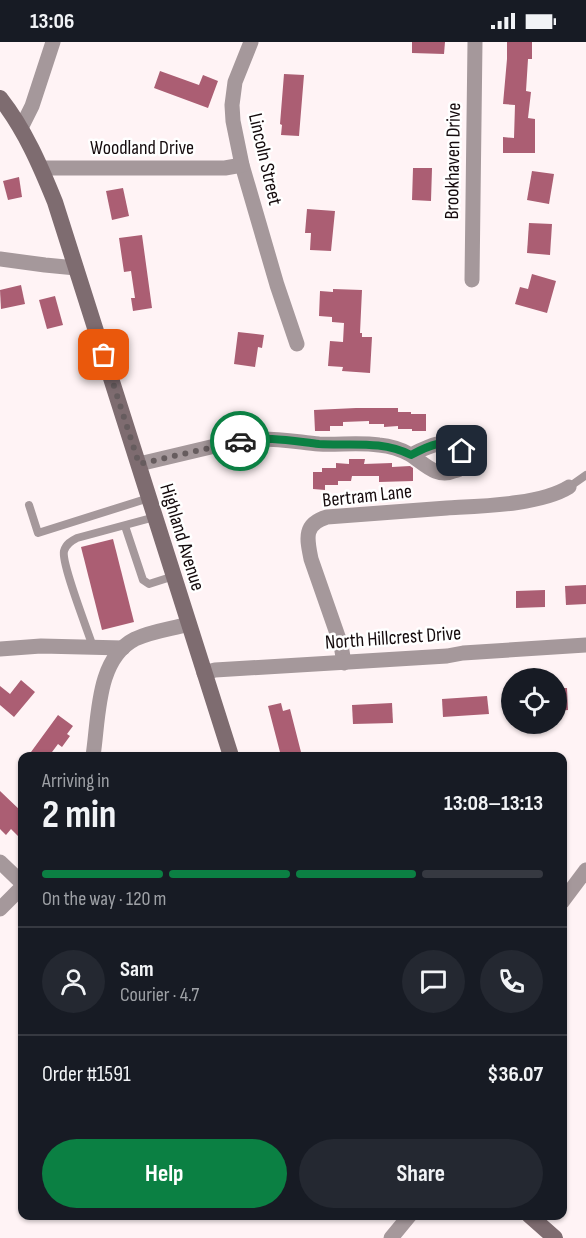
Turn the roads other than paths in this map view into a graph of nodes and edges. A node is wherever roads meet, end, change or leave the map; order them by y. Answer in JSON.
{"nodes":[{"id":1,"x":53,"y":42,"type":"edge"},
{"id":2,"x":250,"y":42,"type":"edge"},
{"id":3,"x":475,"y":42,"type":"edge"},
{"id":4,"x":0,"y":98,"type":"edge"},
{"id":5,"x":21,"y":128,"type":"junction"},
{"id":6,"x":242,"y":165,"type":"junction"},
{"id":7,"x":41,"y":168,"type":"junction"},
{"id":8,"x":0,"y":259,"type":"edge"},
{"id":9,"x":76,"y":268,"type":"junction"},
{"id":10,"x":472,"y":280,"type":"dead end"},
{"id":11,"x":297,"y":344,"type":"dead end"},
{"id":12,"x":411,"y":455,"type":"dead end"},
{"id":13,"x":139,"y":464,"type":"junction"},
{"id":14,"x":586,"y":475,"type":"edge"},
{"id":15,"x":569,"y":487,"type":"joint"},
{"id":16,"x":149,"y":498,"type":"junction"},
{"id":17,"x":29,"y":506,"type":"dead end"},
{"id":18,"x":155,"y":518,"type":"junction"},
{"id":19,"x":125,"y":526,"type":"junction"},
{"id":20,"x":174,"y":576,"type":"junction"},
{"id":21,"x":189,"y":624,"type":"junction"},
{"id":22,"x":586,"y":645,"type":"edge"},
{"id":23,"x":93,"y":647,"type":"junction"},
{"id":24,"x":123,"y":648,"type":"junction"},
{"id":25,"x":0,"y":649,"type":"edge"},
{"id":26,"x":344,"y":663,"type":"junction"},
{"id":27,"x":204,"y":673,"type":"junction"},
{"id":28,"x":94,"y":752,"type":"edge"},
{"id":29,"x":230,"y":752,"type":"edge"},
{"id":30,"x":0,"y":862,"type":"edge"},
{"id":31,"x":586,"y":870,"type":"edge"},
{"id":32,"x":18,"y":879,"type":"edge"},
{"id":33,"x":18,"y":891,"type":"edge"},
{"id":34,"x":567,"y":895,"type":"edge"},
{"id":35,"x":0,"y":909,"type":"edge"},
{"id":36,"x":406,"y":1220,"type":"edge"},
{"id":37,"x":535,"y":1220,"type":"edge"},
{"id":38,"x":391,"y":1238,"type":"edge"},
{"id":39,"x":555,"y":1238,"type":"edge"}],
"edges":[{"from":1,"to":5,"type":"street"},
{"from":2,"to":6,"type":"street","name":"Lincoln Street"},
{"from":3,"to":10,"type":"street","name":"Brookhaven Drive"},
{"from":4,"to":5,"type":"main road","name":"Highland Avenue"},
{"from":5,"to":7,"type":"main road","name":"Highland Avenue"},
{"from":6,"to":7,"type":"street","name":"Woodland Drive"},
{"from":6,"to":11,"type":"street","name":"Lincoln Street"},
{"from":7,"to":9,"type":"main road","name":"Highland Avenue"},
{"from":8,"to":9,"type":"street"},
{"from":9,"to":13,"type":"main road","name":"Highland Avenue"},
{"from":12,"to":13,"type":"street"},
{"from":13,"to":16,"type":"main road","name":"Highland Avenue"},
{"from":14,"to":15,"type":"lane"},
{"from":15,"to":26,"type":"street","name":"Bertram Lane"},
{"from":16,"to":17,"type":"lane"},
{"from":16,"to":18,"type":"main road","name":"Highland Avenue"},
{"from":18,"to":19,"type":"lane"},
{"from":18,"to":20,"type":"main road","name":"Highland Avenue"},
{"from":19,"to":20,"type":"lane"},
{"from":19,"to":23,"type":"lane"},
{"from":20,"to":21,"type":"main road","name":"Highland Avenue"},
{"from":21,"to":24,"type":"street"},
{"from":21,"to":27,"type":"main road","name":"Highland Avenue"},
{"from":22,"to":26,"type":"street","name":"North Hillcrest Drive"},
{"from":23,"to":24,"type":"street"},
{"from":23,"to":25,"type":"street"},
{"from":24,"to":28,"type":"street"},
{"from":26,"to":27,"type":"street","name":"North Hillcrest Drive"},
{"from":27,"to":29,"type":"main road","name":"Highland Avenue"},
{"from":30,"to":32,"type":"street"},
{"from":31,"to":34,"type":"street"},
{"from":33,"to":35,"type":"street"},
{"from":36,"to":38,"type":"street"},
{"from":37,"to":39,"type":"main road"}]}
